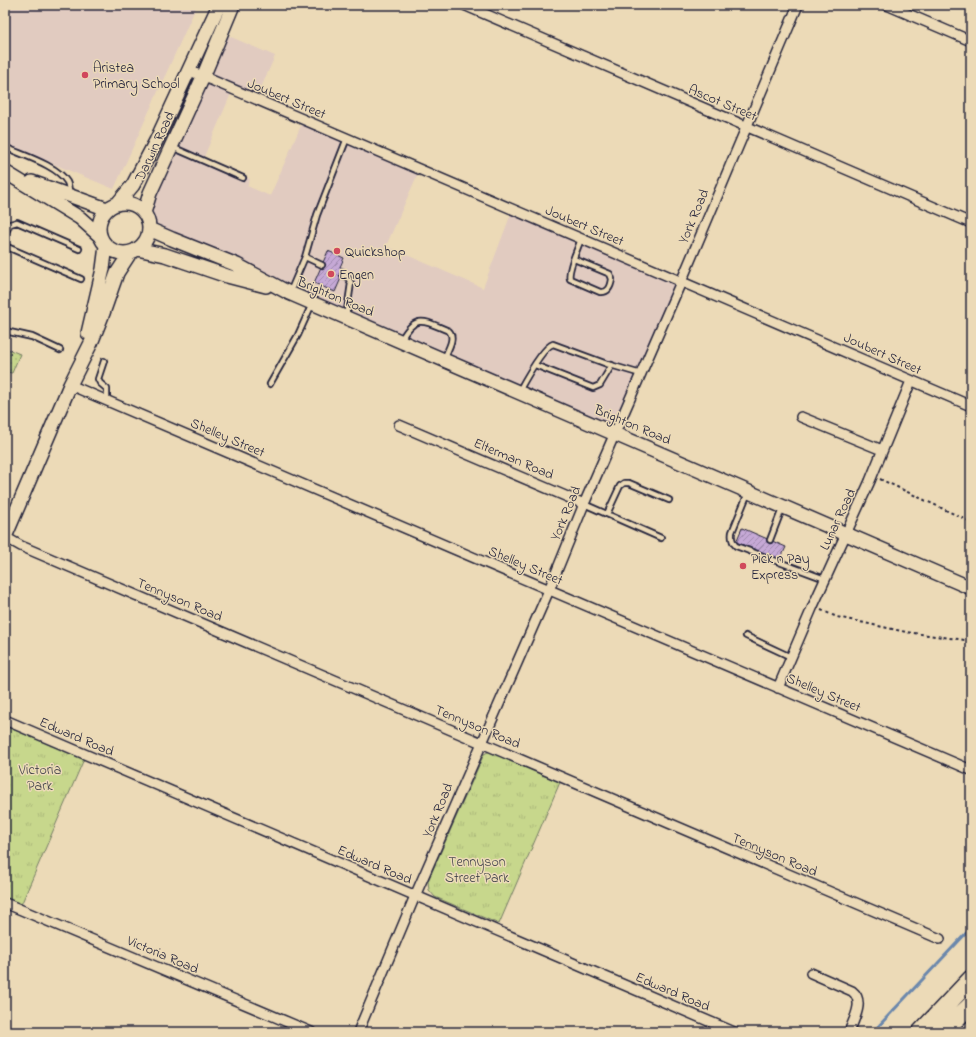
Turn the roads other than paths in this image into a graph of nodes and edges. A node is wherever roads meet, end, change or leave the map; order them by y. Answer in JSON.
{"nodes":[{"id":1,"x":219,"y":5,"type":"edge"},
{"id":2,"x":233,"y":5,"type":"edge"},
{"id":3,"x":464,"y":5,"type":"edge"},
{"id":4,"x":798,"y":5,"type":"edge"},
{"id":5,"x":888,"y":5,"type":"edge"},
{"id":6,"x":971,"y":41,"type":"edge"},
{"id":7,"x":188,"y":70,"type":"junction"},
{"id":8,"x":204,"y":77,"type":"junction"},
{"id":9,"x":746,"y":127,"type":"junction"},
{"id":10,"x":346,"y":138,"type":"junction"},
{"id":11,"x":5,"y":147,"type":"edge"},
{"id":12,"x":171,"y":147,"type":"junction"},
{"id":13,"x":5,"y":172,"type":"edge"},
{"id":14,"x":243,"y":178,"type":"dead end"},
{"id":15,"x":69,"y":195,"type":"junction"},
{"id":16,"x":113,"y":206,"type":"junction"},
{"id":17,"x":144,"y":213,"type":"junction"},
{"id":18,"x":971,"y":223,"type":"edge"},
{"id":19,"x":149,"y":229,"type":"junction"},
{"id":20,"x":5,"y":234,"type":"edge"},
{"id":21,"x":581,"y":239,"type":"junction"},
{"id":22,"x":103,"y":241,"type":"junction"},
{"id":23,"x":5,"y":246,"type":"edge"},
{"id":24,"x":79,"y":249,"type":"dead end"},
{"id":25,"x":134,"y":251,"type":"junction"},
{"id":26,"x":305,"y":257,"type":"junction"},
{"id":27,"x":574,"y":259,"type":"junction"},
{"id":28,"x":322,"y":265,"type":"dead end"},
{"id":29,"x":343,"y":274,"type":"dead end"},
{"id":30,"x":81,"y":279,"type":"dead end"},
{"id":31,"x":681,"y":282,"type":"junction"},
{"id":32,"x":286,"y":291,"type":"junction"},
{"id":33,"x":312,"y":303,"type":"junction"},
{"id":34,"x":346,"y":318,"type":"junction"},
{"id":35,"x":5,"y":331,"type":"edge"},
{"id":36,"x":401,"y":341,"type":"junction"},
{"id":37,"x":60,"y":350,"type":"dead end"},
{"id":38,"x":444,"y":360,"type":"junction"},
{"id":39,"x":104,"y":361,"type":"dead end"},
{"id":40,"x":80,"y":362,"type":"junction"},
{"id":41,"x":612,"y":365,"type":"junction"},
{"id":42,"x":535,"y":366,"type":"junction"},
{"id":43,"x":641,"y":374,"type":"junction"},
{"id":44,"x":911,"y":381,"type":"junction"},
{"id":45,"x":270,"y":384,"type":"dead end"},
{"id":46,"x":70,"y":385,"type":"junction"},
{"id":47,"x":518,"y":392,"type":"junction"},
{"id":48,"x":107,"y":400,"type":"junction"},
{"id":49,"x":971,"y":406,"type":"edge"},
{"id":50,"x":802,"y":417,"type":"dead end"},
{"id":51,"x":399,"y":425,"type":"dead end"},
{"id":52,"x":615,"y":434,"type":"junction"},
{"id":53,"x":882,"y":450,"type":"junction"},
{"id":54,"x":749,"y":492,"type":"junction"},
{"id":55,"x":669,"y":500,"type":"dead end"},
{"id":56,"x":584,"y":504,"type":"junction"},
{"id":57,"x":783,"y":507,"type":"junction"},
{"id":58,"x":607,"y":514,"type":"junction"},
{"id":59,"x":846,"y":535,"type":"junction"},
{"id":60,"x":5,"y":537,"type":"edge"},
{"id":61,"x":661,"y":538,"type":"dead end"},
{"id":62,"x":770,"y":540,"type":"dead end"},
{"id":63,"x":825,"y":579,"type":"junction"},
{"id":64,"x":971,"y":588,"type":"edge"},
{"id":65,"x":549,"y":590,"type":"junction"},
{"id":66,"x":746,"y":636,"type":"dead end"},
{"id":67,"x":791,"y":657,"type":"junction"},
{"id":68,"x":778,"y":688,"type":"junction"},
{"id":69,"x":5,"y":720,"type":"edge"},
{"id":70,"x":481,"y":743,"type":"junction"},
{"id":71,"x":971,"y":770,"type":"edge"},
{"id":72,"x":415,"y":896,"type":"junction"},
{"id":73,"x":5,"y":903,"type":"edge"},
{"id":74,"x":940,"y":939,"type":"dead end"},
{"id":75,"x":811,"y":973,"type":"dead end"},
{"id":76,"x":971,"y":979,"type":"edge"},
{"id":77,"x":971,"y":1005,"type":"edge"},
{"id":78,"x":311,"y":1032,"type":"edge"},
{"id":79,"x":358,"y":1032,"type":"edge"},
{"id":80,"x":734,"y":1032,"type":"edge"},
{"id":81,"x":849,"y":1032,"type":"edge"},
{"id":82,"x":921,"y":1032,"type":"edge"},
{"id":83,"x":942,"y":1032,"type":"edge"}],
"edges":[{"from":1,"to":7,"type":"main road","name":"Darwin Road"},
{"from":2,"to":8,"type":"main road","name":"Darwin Road"},
{"from":3,"to":9,"type":"street","name":"Ascot Street"},
{"from":4,"to":9,"type":"street","name":"York Road"},
{"from":5,"to":6,"type":"street"},
{"from":7,"to":8,"type":"street","name":"Joubert Street"},
{"from":7,"to":16,"type":"main road","name":"Darwin Road"},
{"from":8,"to":10,"type":"street","name":"Joubert Street"},
{"from":8,"to":12,"type":"main road","name":"Darwin Road"},
{"from":9,"to":18,"type":"street","name":"Ascot Street"},
{"from":9,"to":31,"type":"street","name":"York Road"},
{"from":10,"to":21,"type":"street","name":"Joubert Street"},
{"from":10,"to":26,"type":"lane"},
{"from":11,"to":15,"type":"lane"},
{"from":12,"to":14,"type":"lane"},
{"from":12,"to":17,"type":"main road","name":"Darwin Road"},
{"from":13,"to":15,"type":"main road"},
{"from":13,"to":22,"type":"main road"},
{"from":15,"to":16,"type":"main road"},
{"from":16,"to":17,"type":"main road"},
{"from":16,"to":22,"type":"main road"},
{"from":17,"to":19,"type":"main road"},
{"from":19,"to":25,"type":"main road"},
{"from":19,"to":32,"type":"main road","name":"Brighton Road"},
{"from":20,"to":24,"type":"lane"},
{"from":21,"to":27,"type":"lane"},
{"from":21,"to":31,"type":"street","name":"Joubert Street"},
{"from":22,"to":25,"type":"main road"},
{"from":22,"to":40,"type":"main road"},
{"from":23,"to":30,"type":"lane"},
{"from":25,"to":32,"type":"main road","name":"Brighton Road"},
{"from":25,"to":40,"type":"main road"},
{"from":26,"to":28,"type":"lane"},
{"from":26,"to":32,"type":"lane"},
{"from":27,"to":27,"type":"lane"},
{"from":29,"to":34,"type":"lane"},
{"from":31,"to":43,"type":"street","name":"York Road"},
{"from":31,"to":44,"type":"street","name":"Joubert Street"},
{"from":32,"to":33,"type":"main road","name":"Brighton Road"},
{"from":33,"to":34,"type":"main road","name":"Brighton Road"},
{"from":33,"to":45,"type":"lane"},
{"from":34,"to":36,"type":"main road","name":"Brighton Road"},
{"from":35,"to":37,"type":"lane"},
{"from":36,"to":38,"type":"main road","name":"Brighton Road"},
{"from":36,"to":38,"type":"lane"},
{"from":38,"to":47,"type":"main road","name":"Brighton Road"},
{"from":39,"to":48,"type":"lane"},
{"from":40,"to":46,"type":"main road"},
{"from":41,"to":42,"type":"lane"},
{"from":41,"to":42,"type":"lane"},
{"from":41,"to":43,"type":"lane"},
{"from":42,"to":47,"type":"lane"},
{"from":43,"to":52,"type":"street","name":"York Road"},
{"from":44,"to":49,"type":"street","name":"Joubert Street"},
{"from":44,"to":53,"type":"street","name":"Lunar Road"},
{"from":46,"to":48,"type":"street","name":"Shelley Street"},
{"from":46,"to":60,"type":"main road"},
{"from":47,"to":52,"type":"main road","name":"Brighton Road"},
{"from":48,"to":65,"type":"street","name":"Shelley Street"},
{"from":50,"to":53,"type":"street"},
{"from":51,"to":56,"type":"street","name":"Elterman Road"},
{"from":52,"to":54,"type":"main road","name":"Brighton Road"},
{"from":52,"to":56,"type":"street","name":"York Road"},
{"from":53,"to":59,"type":"street","name":"Lunar Road"},
{"from":54,"to":57,"type":"main road","name":"Brighton Road"},
{"from":54,"to":63,"type":"lane"},
{"from":55,"to":58,"type":"lane"},
{"from":56,"to":58,"type":"lane","name":"Elterman Road"},
{"from":56,"to":65,"type":"street","name":"York Road"},
{"from":57,"to":59,"type":"main road","name":"Brighton Road"},
{"from":57,"to":62,"type":"lane"},
{"from":58,"to":61,"type":"lane","name":"Elterman Road"},
{"from":59,"to":63,"type":"street","name":"Lunar Road"},
{"from":59,"to":64,"type":"main road","name":"Brighton Road"},
{"from":60,"to":70,"type":"street","name":"Tennyson Road"},
{"from":63,"to":67,"type":"street","name":"Lunar Road"},
{"from":65,"to":68,"type":"street","name":"Shelley Street"},
{"from":65,"to":70,"type":"street","name":"York Road"},
{"from":66,"to":67,"type":"lane"},
{"from":67,"to":68,"type":"street","name":"Lunar Road"},
{"from":68,"to":71,"type":"street","name":"Shelley Street"},
{"from":69,"to":72,"type":"street","name":"Edward Road"},
{"from":70,"to":72,"type":"street","name":"York Road"},
{"from":70,"to":74,"type":"street","name":"Tennyson Road"},
{"from":72,"to":79,"type":"street","name":"York Road"},
{"from":72,"to":80,"type":"street","name":"Edward Road"},
{"from":73,"to":78,"type":"street","name":"Victoria Road"},
{"from":75,"to":81,"type":"street"},
{"from":76,"to":82,"type":"highway"},
{"from":77,"to":83,"type":"highway"}]}
